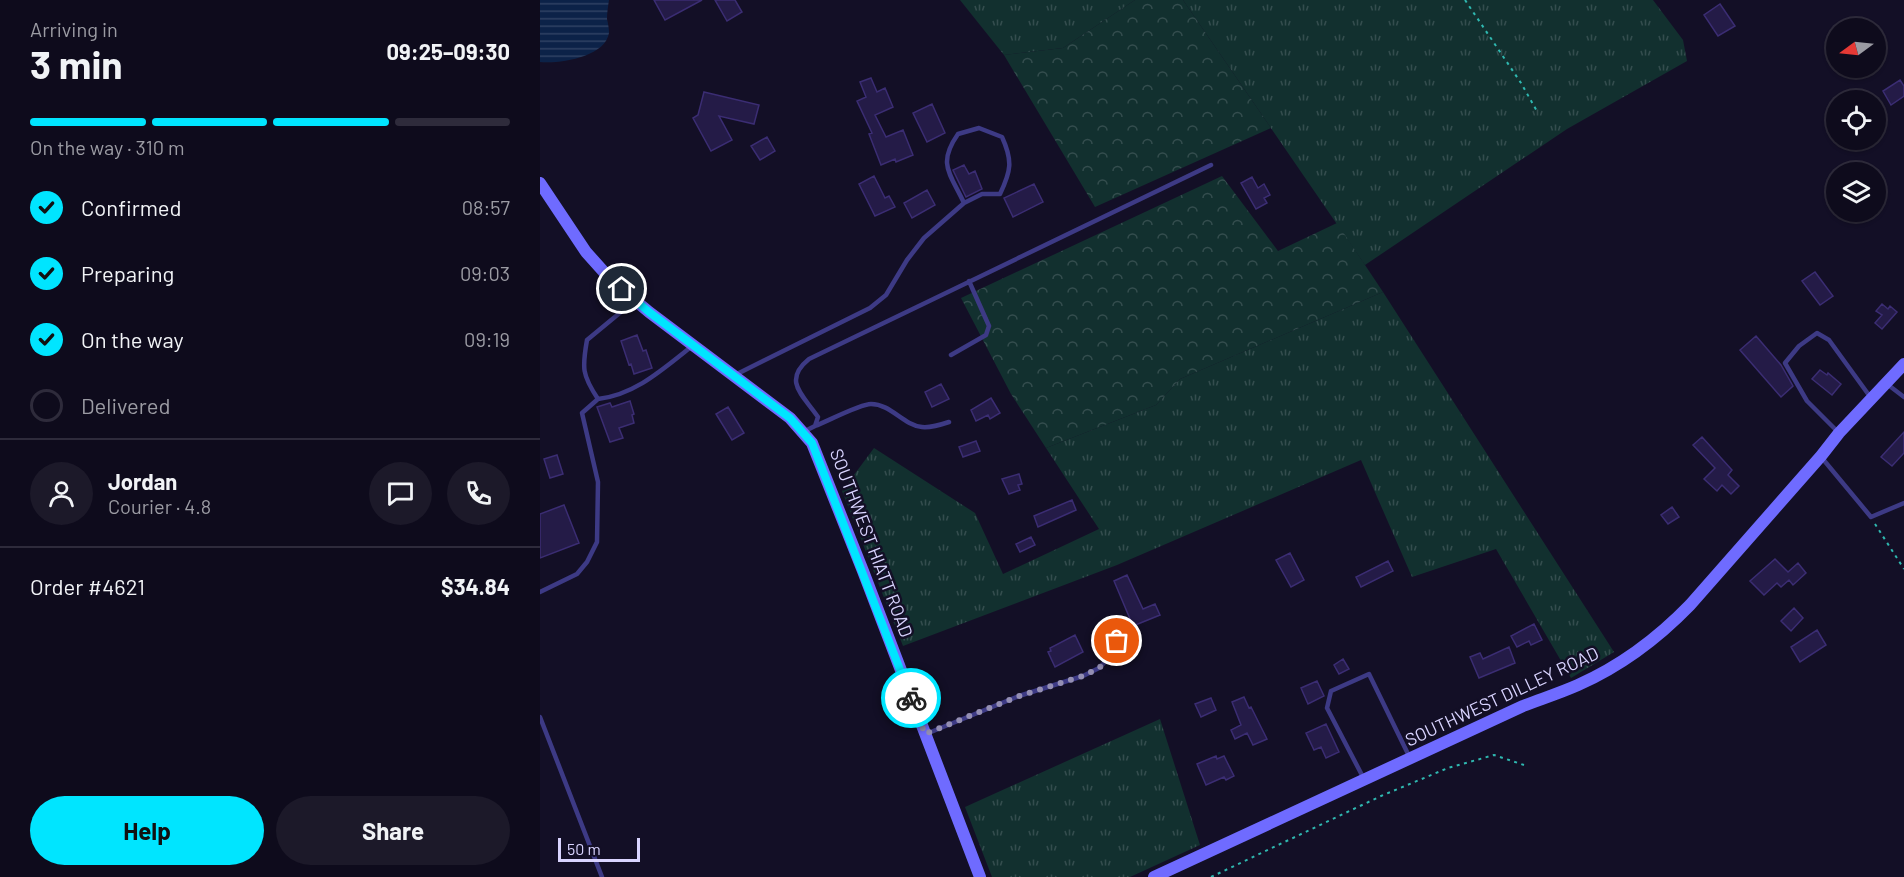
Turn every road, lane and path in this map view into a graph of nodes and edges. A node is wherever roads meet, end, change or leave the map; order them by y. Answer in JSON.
{"nodes":[{"id":1,"x":1465,"y":0,"type":"edge"},
{"id":2,"x":1538,"y":113,"type":"dead end"},
{"id":3,"x":1211,"y":165,"type":"dead end"},
{"id":4,"x":540,"y":183,"type":"edge"},
{"id":5,"x":964,"y":203,"type":"junction"},
{"id":6,"x":969,"y":281,"type":"junction"},
{"id":7,"x":635,"y":300,"type":"junction"},
{"id":8,"x":693,"y":345,"type":"junction"},
{"id":9,"x":951,"y":355,"type":"dead end"},
{"id":10,"x":1904,"y":364,"type":"edge"},
{"id":11,"x":734,"y":376,"type":"junction"},
{"id":12,"x":1887,"y":384,"type":"junction"},
{"id":13,"x":1904,"y":397,"type":"edge"},
{"id":14,"x":598,"y":399,"type":"junction"},
{"id":15,"x":1871,"y":399,"type":"junction"},
{"id":16,"x":949,"y":422,"type":"dead end"},
{"id":17,"x":809,"y":429,"type":"junction"},
{"id":18,"x":1839,"y":433,"type":"junction"},
{"id":19,"x":1821,"y":456,"type":"junction"},
{"id":20,"x":1904,"y":503,"type":"edge"},
{"id":21,"x":1871,"y":517,"type":"junction"},
{"id":22,"x":1904,"y":569,"type":"edge"},
{"id":23,"x":540,"y":592,"type":"edge"},
{"id":24,"x":1111,"y":623,"type":"dead end"},
{"id":25,"x":540,"y":717,"type":"edge"},
{"id":26,"x":925,"y":734,"type":"junction"},
{"id":27,"x":1410,"y":759,"type":"junction"},
{"id":28,"x":1524,"y":765,"type":"dead end"},
{"id":29,"x":1365,"y":780,"type":"junction"},
{"id":30,"x":602,"y":877,"type":"edge"},
{"id":31,"x":980,"y":877,"type":"edge"},
{"id":32,"x":1154,"y":877,"type":"edge"},
{"id":33,"x":1211,"y":877,"type":"edge"}],
"edges":[{"from":1,"to":2,"type":"path"},
{"from":3,"to":6,"type":"lane"},
{"from":4,"to":7,"type":"street","name":"SOUTHWEST HIATT ROAD"},
{"from":5,"to":5,"type":"lane"},
{"from":5,"to":11,"type":"lane"},
{"from":6,"to":9,"type":"lane"},
{"from":6,"to":17,"type":"lane"},
{"from":7,"to":8,"type":"street","name":"SOUTHWEST HIATT ROAD"},
{"from":7,"to":14,"type":"lane"},
{"from":8,"to":11,"type":"street","name":"SOUTHWEST HIATT ROAD"},
{"from":8,"to":14,"type":"lane"},
{"from":10,"to":12,"type":"street","name":"SOUTHWEST DILLEY ROAD"},
{"from":11,"to":17,"type":"street","name":"SOUTHWEST HIATT ROAD"},
{"from":12,"to":13,"type":"lane"},
{"from":12,"to":15,"type":"street","name":"SOUTHWEST DILLEY ROAD"},
{"from":14,"to":23,"type":"lane"},
{"from":15,"to":18,"type":"street","name":"SOUTHWEST DILLEY ROAD"},
{"from":15,"to":18,"type":"lane"},
{"from":16,"to":17,"type":"lane"},
{"from":17,"to":26,"type":"street","name":"SOUTHWEST HIATT ROAD"},
{"from":18,"to":19,"type":"street","name":"SOUTHWEST DILLEY ROAD"},
{"from":19,"to":21,"type":"lane"},
{"from":19,"to":27,"type":"street","name":"SOUTHWEST DILLEY ROAD"},
{"from":20,"to":21,"type":"lane"},
{"from":21,"to":22,"type":"path"},
{"from":24,"to":26,"type":"lane"},
{"from":25,"to":30,"type":"lane"},
{"from":26,"to":31,"type":"street","name":"SOUTHWEST HIATT ROAD"},
{"from":27,"to":29,"type":"street","name":"SOUTHWEST DILLEY ROAD"},
{"from":27,"to":29,"type":"lane"},
{"from":28,"to":33,"type":"path"},
{"from":29,"to":32,"type":"street","name":"SOUTHWEST DILLEY ROAD"}]}
